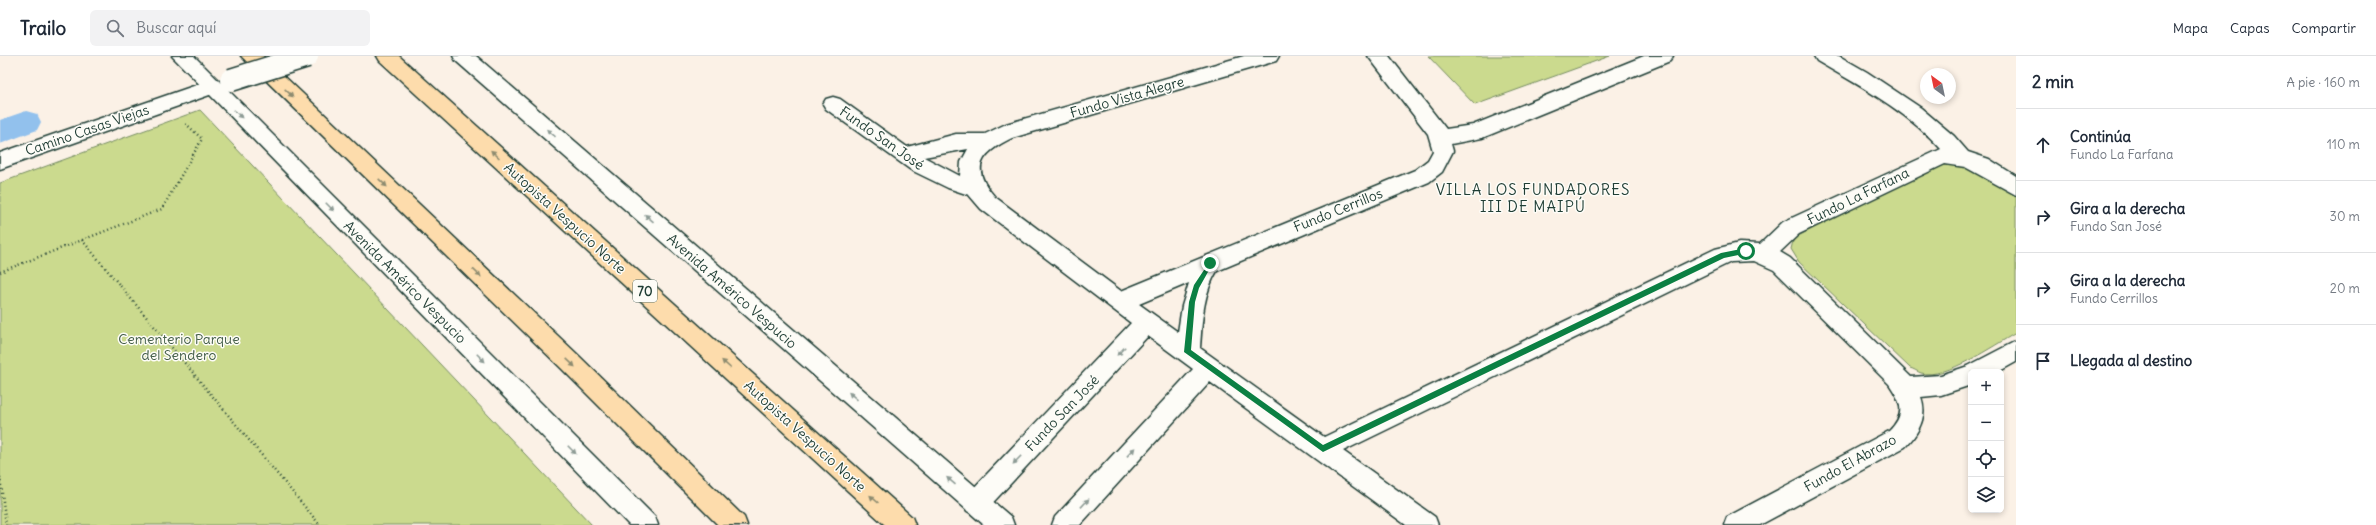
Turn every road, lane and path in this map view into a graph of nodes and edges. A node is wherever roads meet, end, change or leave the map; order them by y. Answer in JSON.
{"nodes":[{"id":1,"x":251,"y":56,"type":"edge"},
{"id":2,"x":307,"y":56,"type":"edge"},
{"id":3,"x":387,"y":56,"type":"edge"},
{"id":4,"x":463,"y":56,"type":"edge"},
{"id":5,"x":1269,"y":56,"type":"edge"},
{"id":6,"x":1378,"y":56,"type":"edge"},
{"id":7,"x":1662,"y":56,"type":"edge"},
{"id":8,"x":1824,"y":56,"type":"edge"},
{"id":9,"x":192,"y":60,"type":"edge"},
{"id":10,"x":221,"y":83,"type":"junction"},
{"id":11,"x":170,"y":101,"type":"junction"},
{"id":12,"x":833,"y":104,"type":"dead end"},
{"id":13,"x":1440,"y":137,"type":"junction"},
{"id":14,"x":987,"y":142,"type":"junction"},
{"id":15,"x":906,"y":155,"type":"junction"},
{"id":16,"x":1960,"y":157,"type":"junction"},
{"id":17,"x":0,"y":161,"type":"edge"},
{"id":18,"x":969,"y":165,"type":"joint"},
{"id":19,"x":2016,"y":186,"type":"edge"},
{"id":20,"x":975,"y":188,"type":"junction"},
{"id":21,"x":82,"y":240,"type":"junction"},
{"id":22,"x":1765,"y":253,"type":"junction"},
{"id":23,"x":1210,"y":263,"type":"junction"},
{"id":24,"x":0,"y":272,"type":"edge"},
{"id":25,"x":1119,"y":302,"type":"junction"},
{"id":26,"x":1147,"y":322,"type":"junction"},
{"id":27,"x":2016,"y":351,"type":"edge"},
{"id":28,"x":1188,"y":352,"type":"junction"},
{"id":29,"x":1209,"y":367,"type":"junction"},
{"id":30,"x":1983,"y":369,"type":"edge"},
{"id":31,"x":1968,"y":376,"type":"edge"},
{"id":32,"x":1906,"y":388,"type":"junction"},
{"id":33,"x":1323,"y":449,"type":"junction"},
{"id":34,"x":0,"y":477,"type":"edge"},
{"id":35,"x":976,"y":503,"type":"junction"},
{"id":36,"x":6,"y":525,"type":"edge"},
{"id":37,"x":320,"y":525,"type":"edge"},
{"id":38,"x":646,"y":525,"type":"edge"},
{"id":39,"x":735,"y":525,"type":"edge"},
{"id":40,"x":903,"y":525,"type":"edge"},
{"id":41,"x":1002,"y":525,"type":"edge"},
{"id":42,"x":1064,"y":525,"type":"edge"},
{"id":43,"x":1426,"y":525,"type":"edge"},
{"id":44,"x":1736,"y":525,"type":"edge"}],
"edges":[{"from":1,"to":39,"type":"highway","one_way":true},
{"from":2,"to":10,"type":"street","name":"Camino Casas Viejas","bridge":true},
{"from":40,"to":3,"type":"highway","name":"Autopista Vespucio Norte","number":"70","one_way":true},
{"from":35,"to":4,"type":"street","name":"Avenida Américo Vespucio","one_way":true},
{"from":5,"to":14,"type":"street","name":"Fundo Vista Alegre"},
{"from":6,"to":13,"type":"street"},
{"from":7,"to":13,"type":"street"},
{"from":8,"to":16,"type":"street"},
{"from":9,"to":10,"type":"street","name":"Avenida Américo Vespucio"},
{"from":9,"to":11,"type":"street"},
{"from":10,"to":11,"type":"street","name":"Camino Casas Viejas"},
{"from":10,"to":38,"type":"street","name":"Avenida Américo Vespucio","one_way":true},
{"from":11,"to":17,"type":"street","name":"Camino Casas Viejas"},
{"from":11,"to":21,"type":"path"},
{"from":12,"to":15,"type":"street","name":"Fundo San José"},
{"from":13,"to":23,"type":"street","name":"Fundo Cerrillos"},
{"from":14,"to":15,"type":"street"},
{"from":14,"to":18,"type":"street","name":"Fundo Vista Alegre"},
{"from":15,"to":20,"type":"street","name":"Fundo San José"},
{"from":16,"to":19,"type":"street"},
{"from":16,"to":22,"type":"street","name":"Fundo La Farfana"},
{"from":18,"to":20,"type":"street","name":"Fundo San José"},
{"from":20,"to":25,"type":"street","name":"Fundo San José"},
{"from":21,"to":24,"type":"path"},
{"from":21,"to":37,"type":"path"},
{"from":22,"to":32,"type":"street"},
{"from":22,"to":33,"type":"street"},
{"from":23,"to":25,"type":"street","name":"Fundo Cerrillos"},
{"from":23,"to":28,"type":"street"},
{"from":25,"to":26,"type":"street","name":"Fundo San José"},
{"from":26,"to":28,"type":"street","name":"Fundo San José"},
{"from":26,"to":35,"type":"street","name":"Fundo San José","one_way":true},
{"from":27,"to":30,"type":"street"},
{"from":28,"to":29,"type":"street","name":"Fundo San José"},
{"from":29,"to":33,"type":"street","name":"Fundo San José"},
{"from":42,"to":29,"type":"street","one_way":true},
{"from":31,"to":32,"type":"street"},
{"from":32,"to":44,"type":"street","name":"Fundo El Abrazo"},
{"from":33,"to":43,"type":"street","name":"Fundo San José"},
{"from":34,"to":36,"type":"path"},
{"from":35,"to":41,"type":"street","name":"Avenida Américo Vespucio"}]}
